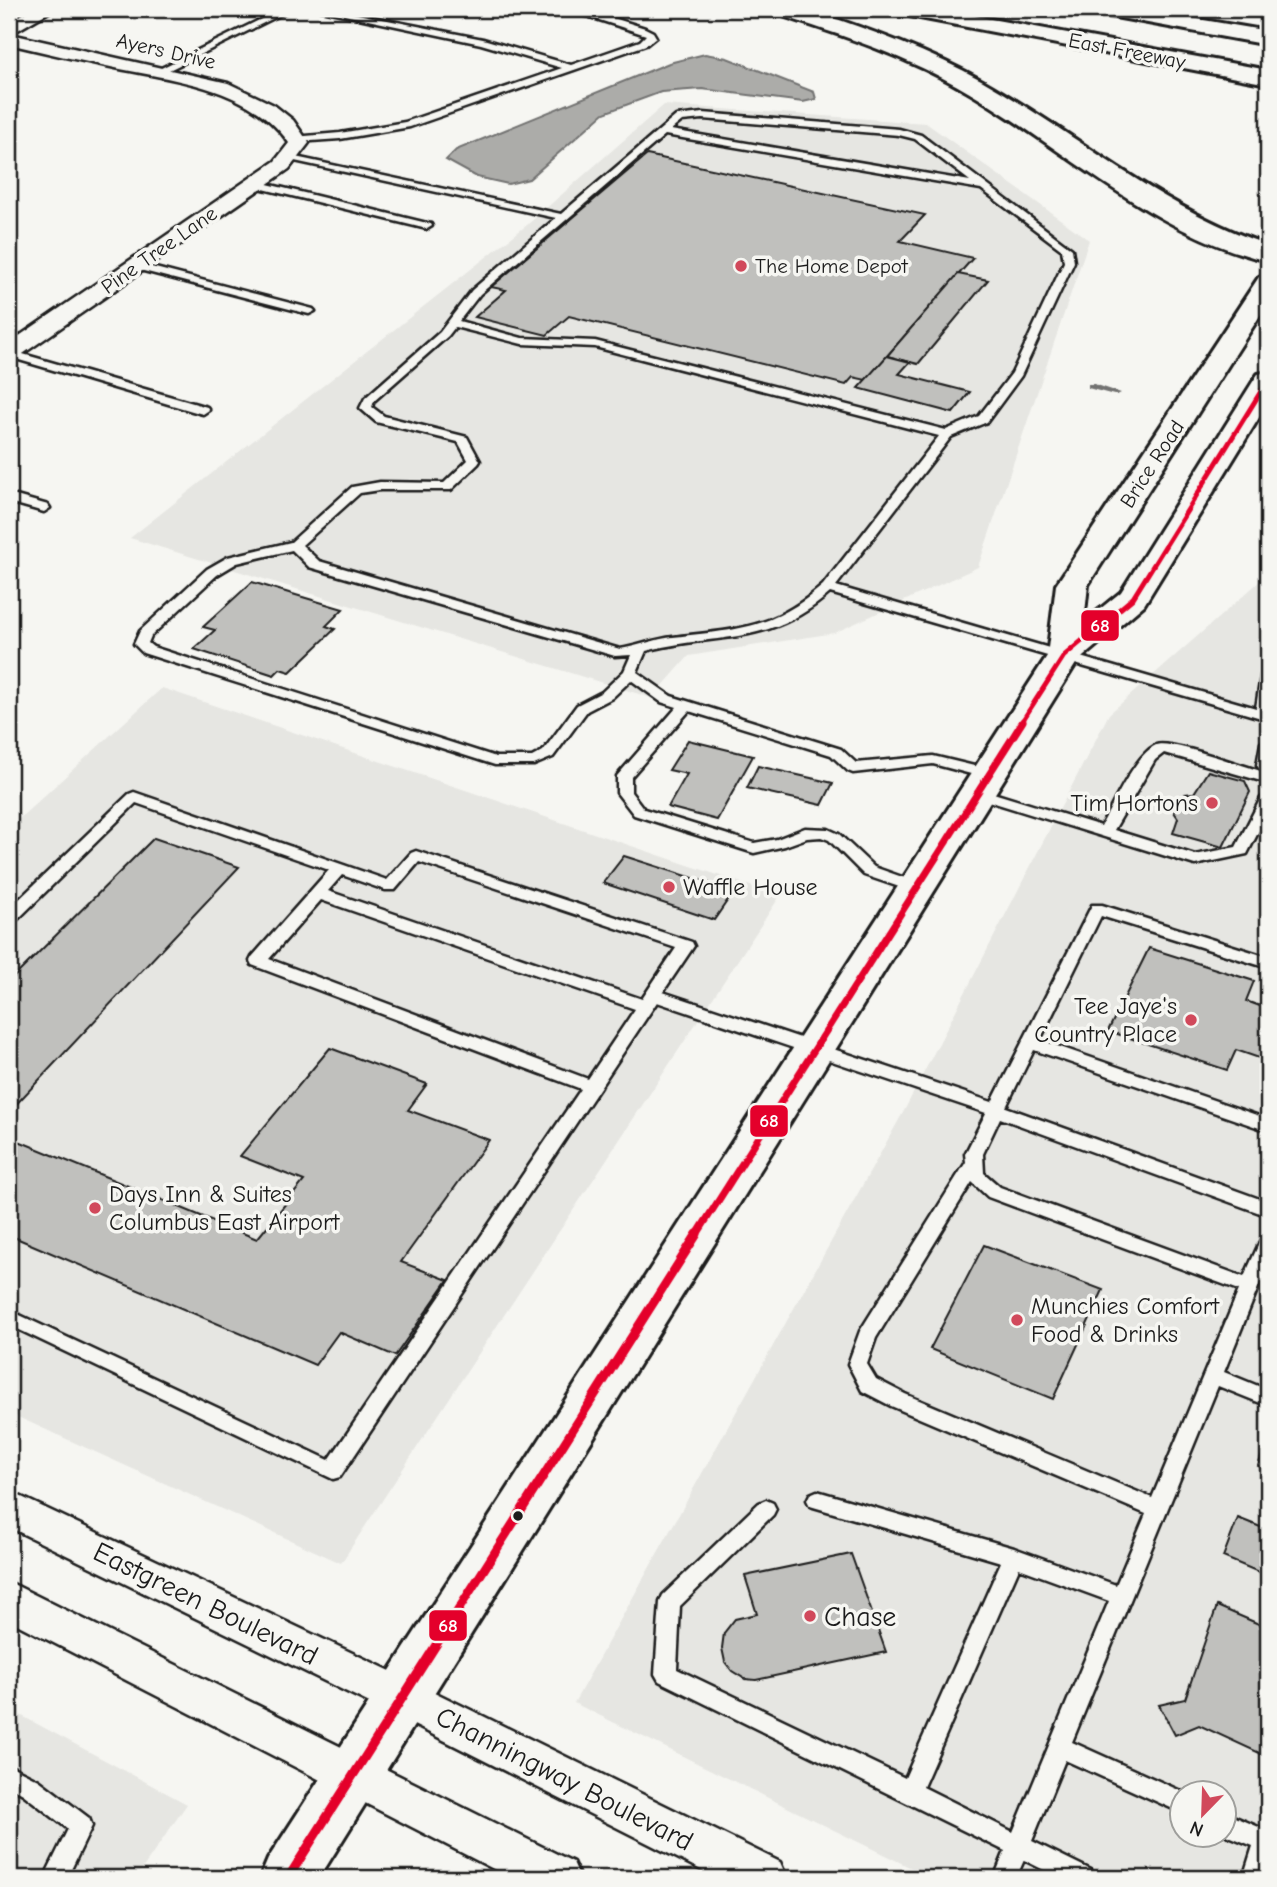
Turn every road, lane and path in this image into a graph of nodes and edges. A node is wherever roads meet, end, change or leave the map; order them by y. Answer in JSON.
{"nodes":[{"id":1,"x":45,"y":9,"type":"edge"},
{"id":2,"x":288,"y":9,"type":"edge"},
{"id":3,"x":320,"y":9,"type":"edge"},
{"id":4,"x":552,"y":9,"type":"edge"},
{"id":5,"x":784,"y":9,"type":"edge"},
{"id":6,"x":904,"y":9,"type":"edge"},
{"id":7,"x":1104,"y":9,"type":"edge"},
{"id":8,"x":1224,"y":9,"type":"edge"},
{"id":9,"x":1268,"y":17,"type":"edge"},
{"id":10,"x":9,"y":29,"type":"edge"},
{"id":11,"x":1268,"y":38,"type":"edge"},
{"id":12,"x":9,"y":39,"type":"edge"},
{"id":13,"x":572,"y":68,"type":"junction"},
{"id":14,"x":158,"y":72,"type":"junction"},
{"id":15,"x":1268,"y":77,"type":"edge"},
{"id":16,"x":661,"y":131,"type":"junction"},
{"id":17,"x":293,"y":148,"type":"junction"},
{"id":18,"x":255,"y":184,"type":"junction"},
{"id":19,"x":984,"y":187,"type":"junction"},
{"id":20,"x":563,"y":216,"type":"junction"},
{"id":21,"x":427,"y":226,"type":"dead end"},
{"id":22,"x":1268,"y":253,"type":"edge"},
{"id":23,"x":136,"y":266,"type":"junction"},
{"id":24,"x":1268,"y":283,"type":"edge"},
{"id":25,"x":309,"y":311,"type":"dead end"},
{"id":26,"x":452,"y":323,"type":"junction"},
{"id":27,"x":9,"y":354,"type":"edge"},
{"id":28,"x":1268,"y":380,"type":"edge"},
{"id":29,"x":203,"y":410,"type":"dead end"},
{"id":30,"x":947,"y":435,"type":"junction"},
{"id":31,"x":9,"y":498,"type":"edge"},
{"id":32,"x":44,"y":508,"type":"dead end"},
{"id":33,"x":295,"y":545,"type":"junction"},
{"id":34,"x":828,"y":588,"type":"junction"},
{"id":35,"x":640,"y":650,"type":"junction"},
{"id":36,"x":1064,"y":656,"type":"junction"},
{"id":37,"x":630,"y":673,"type":"junction"},
{"id":38,"x":1268,"y":675,"type":"edge"},
{"id":39,"x":686,"y":705,"type":"junction"},
{"id":40,"x":1265,"y":715,"type":"edge"},
{"id":41,"x":1268,"y":743,"type":"edge"},
{"id":42,"x":1268,"y":771,"type":"edge"},
{"id":43,"x":1268,"y":779,"type":"edge"},
{"id":44,"x":983,"y":783,"type":"junction"},
{"id":45,"x":1268,"y":798,"type":"edge"},
{"id":46,"x":1105,"y":832,"type":"junction"},
{"id":47,"x":340,"y":868,"type":"junction"},
{"id":48,"x":917,"y":888,"type":"junction"},
{"id":49,"x":318,"y":893,"type":"junction"},
{"id":50,"x":9,"y":918,"type":"edge"},
{"id":51,"x":1268,"y":963,"type":"edge"},
{"id":52,"x":651,"y":1001,"type":"junction"},
{"id":53,"x":1031,"y":1043,"type":"junction"},
{"id":54,"x":815,"y":1049,"type":"junction"},
{"id":55,"x":592,"y":1087,"type":"junction"},
{"id":56,"x":996,"y":1110,"type":"junction"},
{"id":57,"x":1268,"y":1125,"type":"edge"},
{"id":58,"x":975,"y":1162,"type":"junction"},
{"id":59,"x":1268,"y":1209,"type":"edge"},
{"id":60,"x":1268,"y":1242,"type":"edge"},
{"id":61,"x":1250,"y":1287,"type":"junction"},
{"id":62,"x":9,"y":1317,"type":"edge"},
{"id":63,"x":1213,"y":1376,"type":"junction"},
{"id":64,"x":1268,"y":1398,"type":"edge"},
{"id":65,"x":817,"y":1500,"type":"dead end"},
{"id":66,"x":9,"y":1508,"type":"edge"},
{"id":67,"x":766,"y":1509,"type":"dead end"},
{"id":68,"x":1158,"y":1510,"type":"junction"},
{"id":69,"x":1014,"y":1557,"type":"junction"},
{"id":70,"x":1122,"y":1597,"type":"junction"},
{"id":71,"x":9,"y":1600,"type":"edge"},
{"id":72,"x":404,"y":1698,"type":"junction"},
{"id":73,"x":1060,"y":1748,"type":"junction"},
{"id":74,"x":9,"y":1775,"type":"edge"},
{"id":75,"x":353,"y":1777,"type":"junction"},
{"id":76,"x":911,"y":1792,"type":"junction"},
{"id":77,"x":1168,"y":1797,"type":"edge"},
{"id":78,"x":1238,"y":1829,"type":"edge"},
{"id":79,"x":1267,"y":1842,"type":"edge"},
{"id":80,"x":1019,"y":1847,"type":"junction"},
{"id":81,"x":55,"y":1878,"type":"edge"},
{"id":82,"x":288,"y":1878,"type":"edge"},
{"id":83,"x":556,"y":1878,"type":"edge"},
{"id":84,"x":764,"y":1878,"type":"edge"},
{"id":85,"x":1005,"y":1878,"type":"edge"},
{"id":86,"x":1083,"y":1878,"type":"edge"},
{"id":87,"x":1254,"y":1878,"type":"edge"}],
"edges":[{"from":1,"to":10,"type":"street"},
{"from":2,"to":14,"type":"lane"},
{"from":3,"to":13,"type":"lane"},
{"from":4,"to":13,"type":"lane"},
{"from":5,"to":22,"type":"main road"},
{"from":6,"to":15,"type":"main road","name":"East Freeway"},
{"from":7,"to":11,"type":"main road","name":"East Freeway"},
{"from":8,"to":9,"type":"main road"},
{"from":12,"to":14,"type":"street","name":"Ayers Drive"},
{"from":13,"to":17,"type":"lane"},
{"from":14,"to":17,"type":"street","name":"Ayers Drive"},
{"from":16,"to":19,"type":"lane"},
{"from":16,"to":19,"type":"lane"},
{"from":16,"to":20,"type":"lane"},
{"from":17,"to":18,"type":"street","name":"Pine Tree Lane"},
{"from":17,"to":20,"type":"lane"},
{"from":18,"to":21,"type":"lane"},
{"from":18,"to":23,"type":"street","name":"Pine Tree Lane"},
{"from":19,"to":30,"type":"lane"},
{"from":20,"to":26,"type":"lane"},
{"from":23,"to":25,"type":"lane"},
{"from":23,"to":27,"type":"street","name":"Pine Tree Lane"},
{"from":24,"to":36,"type":"main road","name":"Brice Road"},
{"from":26,"to":30,"type":"lane"},
{"from":26,"to":33,"type":"lane"},
{"from":27,"to":29,"type":"lane"},
{"from":28,"to":36,"type":"main road","name":"Brice Road"},
{"from":30,"to":34,"type":"lane"},
{"from":31,"to":32,"type":"lane"},
{"from":33,"to":35,"type":"lane"},
{"from":33,"to":37,"type":"lane"},
{"from":34,"to":35,"type":"lane"},
{"from":34,"to":36,"type":"lane"},
{"from":35,"to":37,"type":"lane"},
{"from":36,"to":40,"type":"lane"},
{"from":36,"to":44,"type":"main road","name":"Brice Road"},
{"from":37,"to":39,"type":"lane"},
{"from":38,"to":40,"type":"lane"},
{"from":39,"to":44,"type":"lane"},
{"from":39,"to":48,"type":"lane"},
{"from":41,"to":42,"type":"lane"},
{"from":43,"to":46,"type":"lane"},
{"from":44,"to":46,"type":"lane"},
{"from":44,"to":48,"type":"main road","name":"Brice Road"},
{"from":45,"to":46,"type":"lane"},
{"from":47,"to":49,"type":"lane"},
{"from":47,"to":50,"type":"lane"},
{"from":47,"to":52,"type":"lane"},
{"from":48,"to":54,"type":"main road","name":"Brice Road"},
{"from":49,"to":52,"type":"lane"},
{"from":49,"to":55,"type":"lane"},
{"from":51,"to":53,"type":"lane"},
{"from":52,"to":54,"type":"lane"},
{"from":52,"to":55,"type":"lane"},
{"from":53,"to":56,"type":"lane"},
{"from":53,"to":57,"type":"lane"},
{"from":54,"to":56,"type":"lane"},
{"from":54,"to":72,"type":"main road","name":"Brice Road"},
{"from":55,"to":62,"type":"lane"},
{"from":56,"to":58,"type":"lane"},
{"from":56,"to":59,"type":"lane"},
{"from":58,"to":61,"type":"lane"},
{"from":58,"to":68,"type":"lane"},
{"from":60,"to":61,"type":"lane"},
{"from":61,"to":63,"type":"lane"},
{"from":63,"to":64,"type":"lane"},
{"from":63,"to":68,"type":"lane"},
{"from":65,"to":69,"type":"lane"},
{"from":66,"to":72,"type":"street","name":"Eastgreen Boulevard"},
{"from":67,"to":76,"type":"lane"},
{"from":68,"to":70,"type":"lane"},
{"from":69,"to":70,"type":"lane"},
{"from":69,"to":76,"type":"lane"},
{"from":70,"to":73,"type":"lane"},
{"from":71,"to":75,"type":"street"},
{"from":72,"to":75,"type":"main road","name":"Brice Road"},
{"from":72,"to":84,"type":"street","name":"Channingway Boulevard"},
{"from":73,"to":77,"type":"lane"},
{"from":73,"to":80,"type":"lane"},
{"from":74,"to":81,"type":"lane"},
{"from":75,"to":82,"type":"main road","name":"Brice Road"},
{"from":75,"to":83,"type":"street"},
{"from":76,"to":80,"type":"lane"},
{"from":78,"to":79,"type":"lane"},
{"from":79,"to":87,"type":"lane"},
{"from":80,"to":85,"type":"lane"},
{"from":80,"to":86,"type":"lane"}]}
